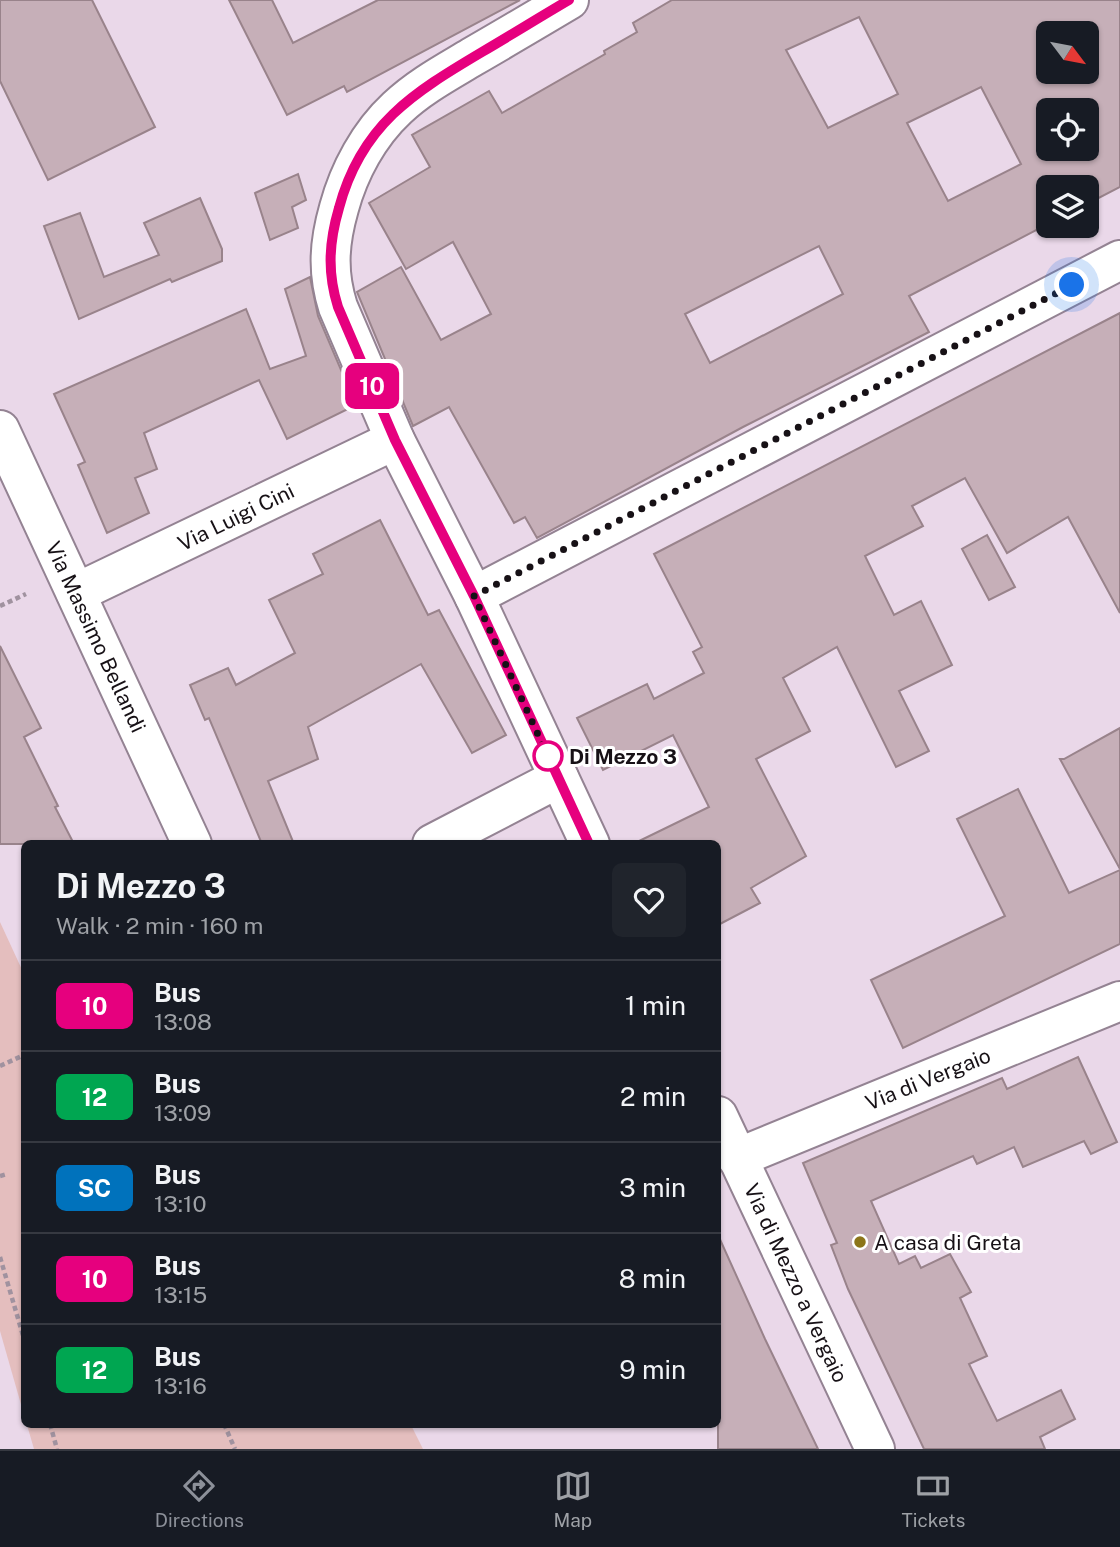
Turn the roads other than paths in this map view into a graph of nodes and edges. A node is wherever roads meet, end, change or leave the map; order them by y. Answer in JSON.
{"nodes":[{"id":1,"x":569,"y":0,"type":"edge"},
{"id":2,"x":1120,"y":260,"type":"edge"},
{"id":3,"x":0,"y":430,"type":"edge"},
{"id":4,"x":395,"y":440,"type":"junction"},
{"id":5,"x":76,"y":593,"type":"junction"},
{"id":6,"x":474,"y":596,"type":"junction"},
{"id":7,"x":559,"y":778,"type":"junction"},
{"id":8,"x":190,"y":840,"type":"edge"},
{"id":9,"x":440,"y":840,"type":"edge"},
{"id":10,"x":588,"y":840,"type":"edge"},
{"id":11,"x":1120,"y":1001,"type":"edge"},
{"id":12,"x":721,"y":1123,"type":"edge"},
{"id":13,"x":737,"y":1158,"type":"junction"},
{"id":14,"x":875,"y":1449,"type":"edge"}],
"edges":[{"from":1,"to":4,"type":"street"},
{"from":2,"to":6,"type":"street"},
{"from":3,"to":5,"type":"street","name":"Via Massimo Bellandi"},
{"from":4,"to":5,"type":"street","name":"Via Luigi Cini"},
{"from":4,"to":6,"type":"street"},
{"from":5,"to":8,"type":"street","name":"Via Massimo Bellandi"},
{"from":6,"to":7,"type":"street"},
{"from":7,"to":9,"type":"street"},
{"from":7,"to":10,"type":"street"},
{"from":11,"to":13,"type":"street","name":"Via di Vergaio"},
{"from":12,"to":13,"type":"street","name":"Via di Mezzo a Vergaio"},
{"from":13,"to":14,"type":"street","name":"Via di Mezzo a Vergaio"}]}
